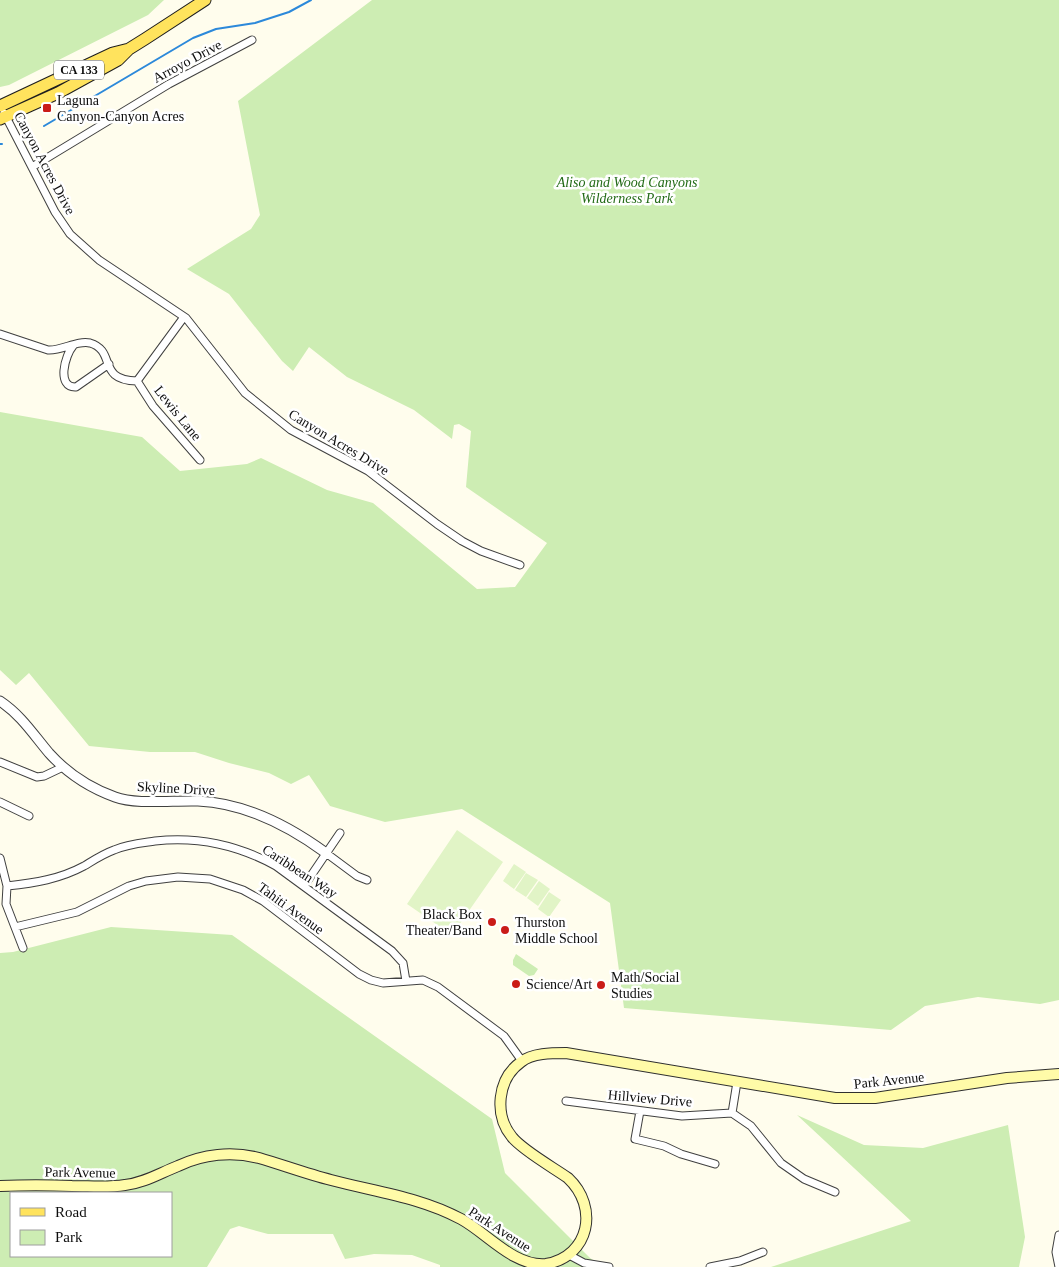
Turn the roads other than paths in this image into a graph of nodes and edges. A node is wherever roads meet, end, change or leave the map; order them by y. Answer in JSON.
{"nodes":[{"id":1,"x":205,"y":0,"type":"edge"},
{"id":2,"x":252,"y":40,"type":"dead end"},
{"id":3,"x":1,"y":112,"type":"edge"},
{"id":4,"x":32,"y":167,"type":"junction"},
{"id":5,"x":184,"y":317,"type":"junction"},
{"id":6,"x":0,"y":334,"type":"edge"},
{"id":7,"x":73,"y":346,"type":"junction"},
{"id":8,"x":109,"y":364,"type":"junction"},
{"id":9,"x":138,"y":381,"type":"junction"},
{"id":10,"x":200,"y":460,"type":"dead end"},
{"id":11,"x":520,"y":565,"type":"dead end"},
{"id":12,"x":0,"y":701,"type":"edge"},
{"id":13,"x":0,"y":762,"type":"edge"},
{"id":14,"x":63,"y":767,"type":"junction"},
{"id":15,"x":0,"y":802,"type":"edge"},
{"id":16,"x":29,"y":816,"type":"dead end"},
{"id":17,"x":340,"y":833,"type":"dead end"},
{"id":18,"x":326,"y":854,"type":"junction"},
{"id":19,"x":0,"y":858,"type":"edge"},
{"id":20,"x":367,"y":880,"type":"dead end"},
{"id":21,"x":7,"y":886,"type":"junction"},
{"id":22,"x":304,"y":886,"type":"junction"},
{"id":23,"x":15,"y":927,"type":"junction"},
{"id":24,"x":23,"y":948,"type":"dead end"},
{"id":25,"x":406,"y":981,"type":"junction"},
{"id":26,"x":522,"y":1061,"type":"junction"},
{"id":27,"x":1059,"y":1074,"type":"edge"},
{"id":28,"x":736,"y":1082,"type":"junction"},
{"id":29,"x":566,"y":1101,"type":"dead end"},
{"id":30,"x":640,"y":1111,"type":"junction"},
{"id":31,"x":732,"y":1113,"type":"junction"},
{"id":32,"x":715,"y":1164,"type":"dead end"},
{"id":33,"x":0,"y":1186,"type":"edge"},
{"id":34,"x":835,"y":1192,"type":"dead end"},
{"id":35,"x":1059,"y":1234,"type":"edge"},
{"id":36,"x":763,"y":1252,"type":"dead end"},
{"id":37,"x":569,"y":1255,"type":"junction"},
{"id":38,"x":608,"y":1267,"type":"edge"},
{"id":39,"x":710,"y":1267,"type":"edge"},
{"id":40,"x":1058,"y":1267,"type":"edge"}],
"edges":[{"from":1,"to":3,"type":"main road","number":"CA 133"},
{"from":2,"to":4,"type":"street","name":"Arroyo Drive"},
{"from":3,"to":4,"type":"street","name":"Canyon Acres Drive"},
{"from":4,"to":5,"type":"street","name":"Canyon Acres Drive"},
{"from":5,"to":9,"type":"street"},
{"from":5,"to":11,"type":"street","name":"Canyon Acres Drive"},
{"from":6,"to":7,"type":"street"},
{"from":7,"to":8,"type":"street"},
{"from":7,"to":8,"type":"street"},
{"from":8,"to":9,"type":"street"},
{"from":9,"to":10,"type":"street","name":"Lewis Lane"},
{"from":12,"to":14,"type":"street","name":"Skyline Drive"},
{"from":13,"to":14,"type":"street"},
{"from":14,"to":18,"type":"street","name":"Skyline Drive"},
{"from":15,"to":16,"type":"street"},
{"from":17,"to":18,"type":"street"},
{"from":18,"to":20,"type":"street","name":"Skyline Drive"},
{"from":18,"to":22,"type":"street"},
{"from":19,"to":21,"type":"street"},
{"from":21,"to":22,"type":"street","name":"Caribbean Way"},
{"from":21,"to":23,"type":"street"},
{"from":22,"to":25,"type":"street","name":"Caribbean Way"},
{"from":23,"to":24,"type":"street"},
{"from":23,"to":25,"type":"street","name":"Tahiti Avenue"},
{"from":25,"to":26,"type":"street","name":"Tahiti Avenue"},
{"from":26,"to":28,"type":"main road","name":"Park Avenue"},
{"from":26,"to":37,"type":"main road","name":"Park Avenue"},
{"from":27,"to":28,"type":"main road","name":"Park Avenue"},
{"from":28,"to":31,"type":"street"},
{"from":29,"to":30,"type":"street","name":"Hillview Drive"},
{"from":30,"to":31,"type":"street","name":"Hillview Drive"},
{"from":30,"to":32,"type":"street"},
{"from":31,"to":34,"type":"street"},
{"from":33,"to":37,"type":"main road","name":"Park Avenue"},
{"from":35,"to":40,"type":"street"},
{"from":36,"to":39,"type":"street"},
{"from":37,"to":38,"type":"street"}]}
